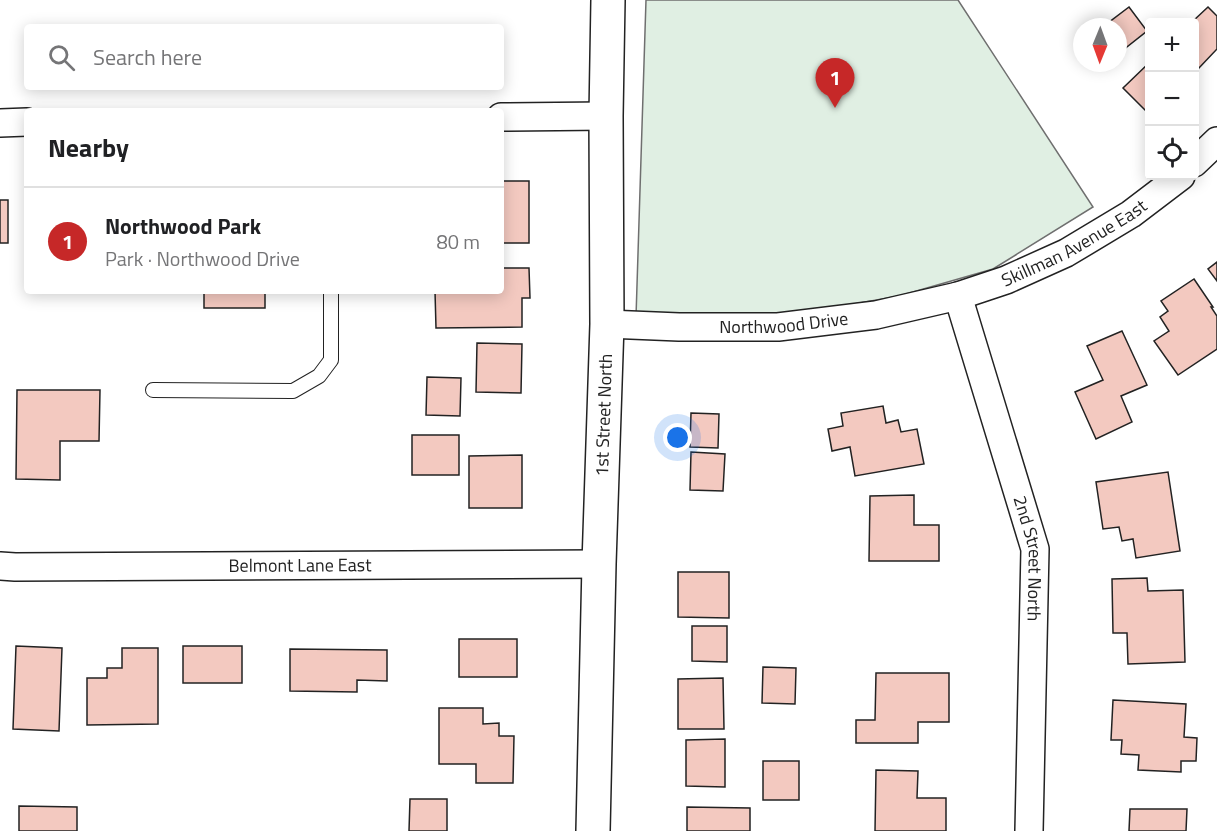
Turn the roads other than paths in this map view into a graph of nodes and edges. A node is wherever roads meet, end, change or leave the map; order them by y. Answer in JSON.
{"nodes":[{"id":1,"x":608,"y":0,"type":"edge"},
{"id":2,"x":606,"y":116,"type":"junction"},
{"id":3,"x":504,"y":117,"type":"edge"},
{"id":4,"x":24,"y":122,"type":"edge"},
{"id":5,"x":0,"y":123,"type":"edge"},
{"id":6,"x":1217,"y":141,"type":"edge"},
{"id":7,"x":1199,"y":158,"type":"edge"},
{"id":8,"x":1175,"y":180,"type":"edge"},
{"id":9,"x":330,"y":294,"type":"edge"},
{"id":10,"x":958,"y":296,"type":"junction"},
{"id":11,"x":607,"y":324,"type":"junction"},
{"id":12,"x":153,"y":390,"type":"dead end"},
{"id":13,"x":598,"y":564,"type":"junction"},
{"id":14,"x":0,"y":566,"type":"edge"},
{"id":15,"x":593,"y":831,"type":"edge"},
{"id":16,"x":1029,"y":831,"type":"edge"}],
"edges":[{"from":1,"to":2,"type":"street","name":"1st Street North"},
{"from":2,"to":3,"type":"street"},
{"from":2,"to":11,"type":"street","name":"1st Street North"},
{"from":4,"to":5,"type":"street"},
{"from":6,"to":7,"type":"street"},
{"from":8,"to":10,"type":"street","name":"Skillman Avenue East"},
{"from":9,"to":12,"type":"lane"},
{"from":10,"to":11,"type":"street","name":"Northwood Drive"},
{"from":10,"to":16,"type":"street","name":"2nd Street North"},
{"from":11,"to":13,"type":"street","name":"1st Street North"},
{"from":13,"to":14,"type":"street","name":"Belmont Lane East"},
{"from":13,"to":15,"type":"street","name":"1st Street North"}]}
